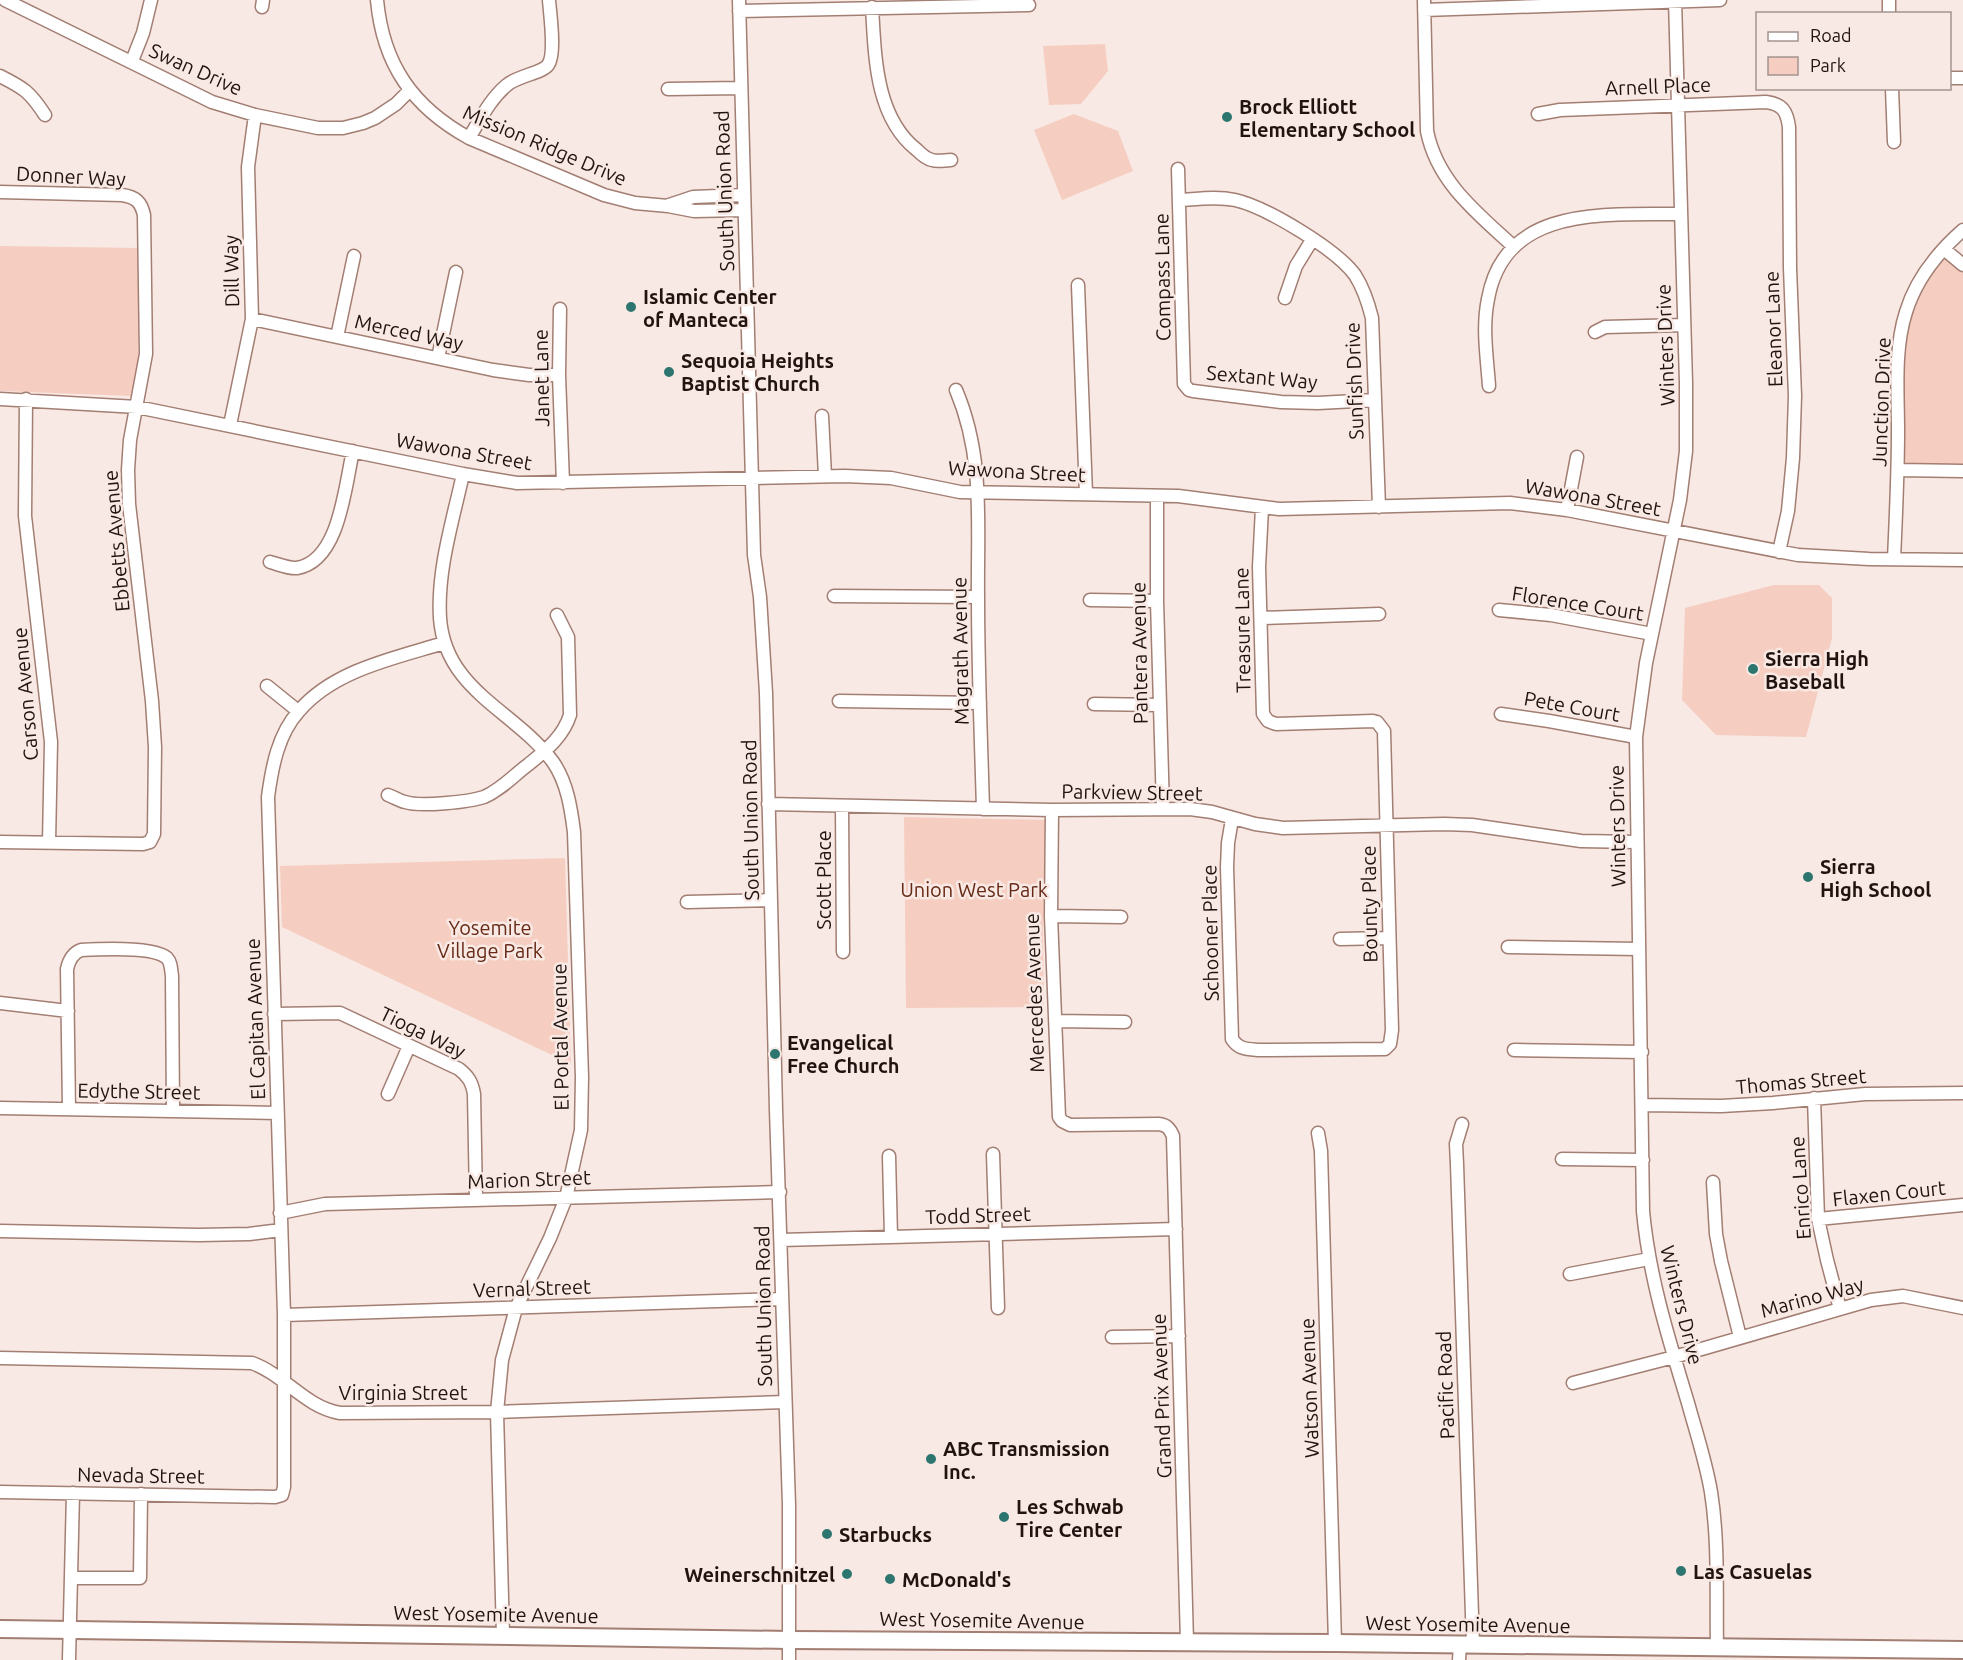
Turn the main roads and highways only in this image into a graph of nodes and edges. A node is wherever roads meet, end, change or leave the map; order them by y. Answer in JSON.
{"nodes":[{"id":1,"x":0,"y":1629,"type":"edge"},
{"id":2,"x":1464,"y":1650,"type":"edge"},
{"id":3,"x":1963,"y":1650,"type":"edge"}],
"edges":[{"from":1,"to":2,"type":"main road","name":"West Yosemite Avenue"},
{"from":2,"to":3,"type":"main road","name":"West Yosemite Avenue"}]}
